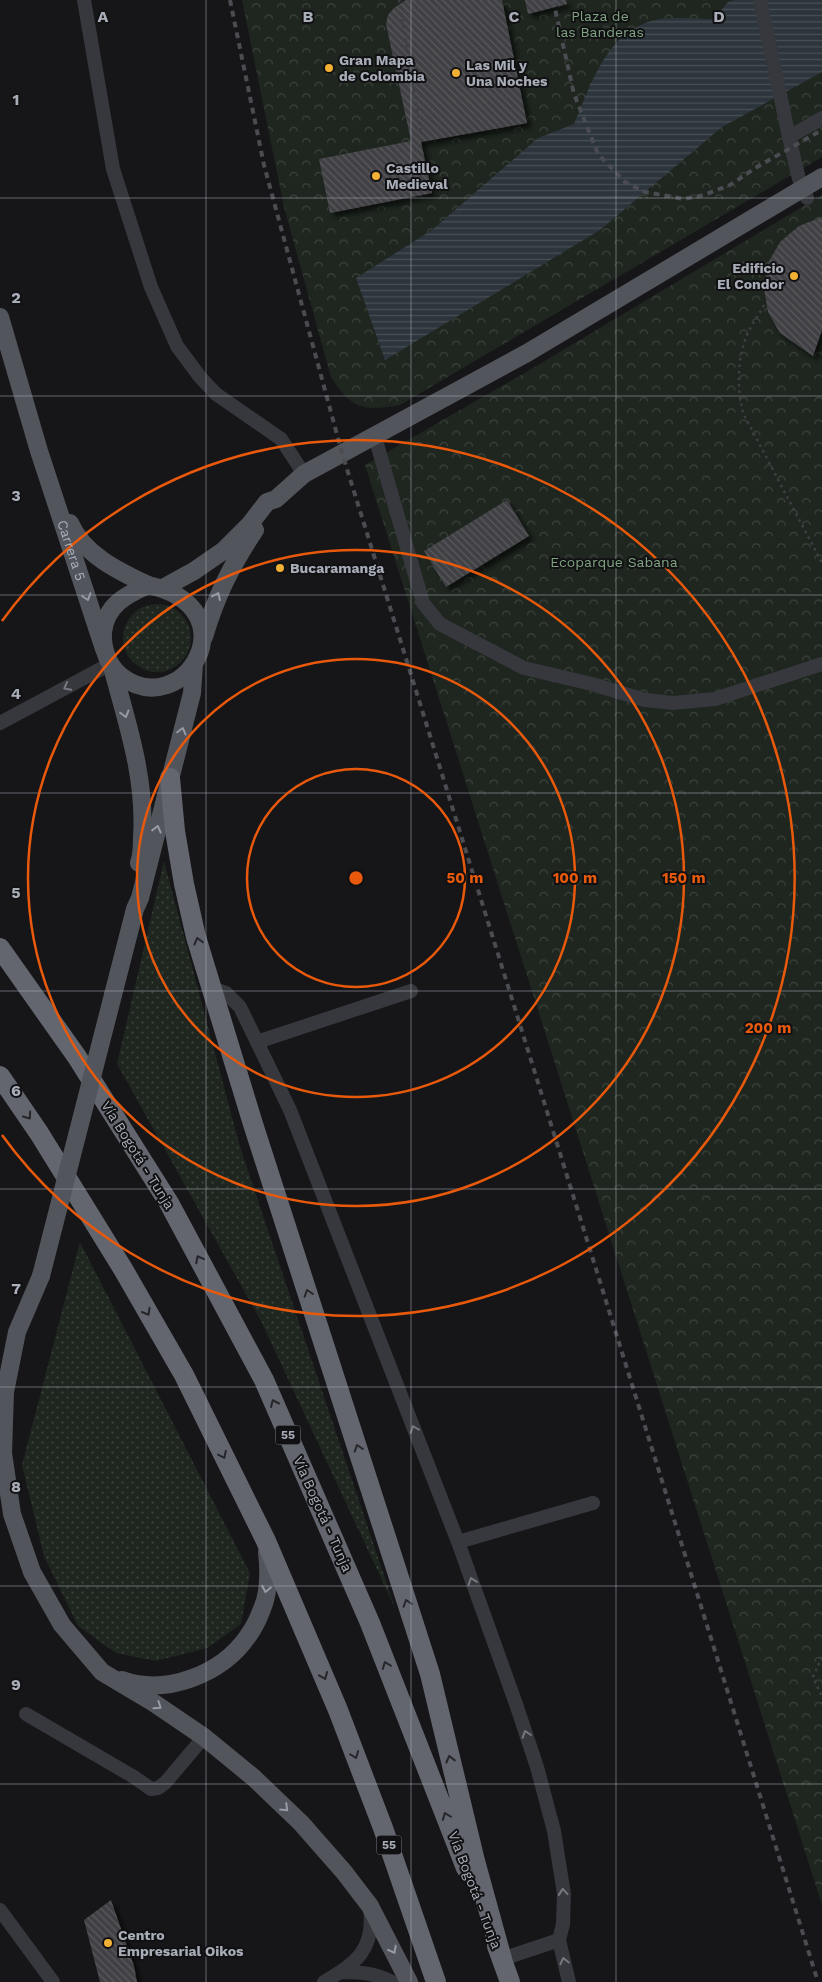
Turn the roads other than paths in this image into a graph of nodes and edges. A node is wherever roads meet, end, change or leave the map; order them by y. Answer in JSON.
{"nodes":[{"id":1,"x":84,"y":0,"type":"edge"},
{"id":2,"x":760,"y":0,"type":"edge"},
{"id":3,"x":822,"y":118,"type":"edge"},
{"id":4,"x":789,"y":138,"type":"junction"},
{"id":5,"x":822,"y":177,"type":"edge"},
{"id":6,"x":807,"y":198,"type":"dead end"},
{"id":7,"x":0,"y":317,"type":"edge"},
{"id":8,"x":375,"y":437,"type":"junction"},
{"id":9,"x":39,"y":451,"type":"junction"},
{"id":10,"x":304,"y":474,"type":"junction"},
{"id":11,"x":276,"y":499,"type":"junction"},
{"id":12,"x":155,"y":586,"type":"junction"},
{"id":13,"x":202,"y":642,"type":"junction"},
{"id":14,"x":109,"y":660,"type":"junction"},
{"id":15,"x":194,"y":664,"type":"junction"},
{"id":16,"x":822,"y":664,"type":"edge"},
{"id":17,"x":0,"y":724,"type":"edge"},
{"id":18,"x":170,"y":778,"type":"junction"},
{"id":19,"x":135,"y":909,"type":"junction"},
{"id":20,"x":0,"y":948,"type":"edge"},
{"id":21,"x":211,"y":988,"type":"junction"},
{"id":22,"x":411,"y":990,"type":"dead end"},
{"id":23,"x":257,"y":1042,"type":"junction"},
{"id":24,"x":0,"y":1076,"type":"edge"},
{"id":25,"x":593,"y":1504,"type":"dead end"},
{"id":26,"x":266,"y":1541,"type":"junction"},
{"id":27,"x":458,"y":1542,"type":"junction"},
{"id":28,"x":102,"y":1672,"type":"junction"},
{"id":29,"x":26,"y":1714,"type":"dead end"},
{"id":30,"x":204,"y":1737,"type":"junction"},
{"id":31,"x":370,"y":1906,"type":"junction"},
{"id":32,"x":0,"y":1910,"type":"edge"},
{"id":33,"x":559,"y":1940,"type":"junction"},
{"id":34,"x":502,"y":1959,"type":"junction"},
{"id":35,"x":341,"y":1972,"type":"junction"},
{"id":36,"x":53,"y":1982,"type":"edge"},
{"id":37,"x":324,"y":1982,"type":"edge"},
{"id":38,"x":392,"y":1982,"type":"edge"},
{"id":39,"x":409,"y":1982,"type":"edge"},
{"id":40,"x":436,"y":1982,"type":"edge"},
{"id":41,"x":510,"y":1982,"type":"edge"},
{"id":42,"x":569,"y":1982,"type":"edge"}],
"edges":[{"from":1,"to":10,"type":"street"},
{"from":2,"to":4,"type":"street"},
{"from":3,"to":4,"type":"street"},
{"from":4,"to":6,"type":"street"},
{"from":5,"to":8,"type":"main road"},
{"from":7,"to":9,"type":"main road","name":"Carrera 5"},
{"from":8,"to":10,"type":"main road"},
{"from":8,"to":16,"type":"street"},
{"from":9,"to":12,"type":"main road","name":"Carrera 5"},
{"from":9,"to":14,"type":"main road","name":"Carrera 5","one_way":true},
{"from":10,"to":11,"type":"main road"},
{"from":11,"to":12,"type":"main road"},
{"from":13,"to":11,"type":"main road","one_way":true},
{"from":12,"to":13,"type":"main road"},
{"from":12,"to":14,"type":"main road"},
{"from":13,"to":15,"type":"main road"},
{"from":14,"to":15,"type":"main road"},
{"from":14,"to":17,"type":"street","one_way":true},
{"from":14,"to":19,"type":"main road","name":"Carrera 5","one_way":true},
{"from":18,"to":15,"type":"main road","one_way":true},
{"from":19,"to":18,"type":"main road","one_way":true},
{"from":21,"to":18,"type":"highway","one_way":true},
{"from":19,"to":28,"type":"main road","bridge":true},
{"from":34,"to":20,"type":"highway","name":"Vía Bogotá - Tunja","number":"55","one_way":true},
{"from":21,"to":23,"type":"street"},
{"from":34,"to":21,"type":"highway","one_way":true},
{"from":22,"to":23,"type":"street"},
{"from":27,"to":23,"type":"street","one_way":true},
{"from":24,"to":26,"type":"highway","number":"55","one_way":true},
{"from":25,"to":27,"type":"street"},
{"from":26,"to":28,"type":"main road","one_way":true},
{"from":26,"to":40,"type":"highway","number":"55","one_way":true},
{"from":33,"to":27,"type":"street","one_way":true},
{"from":28,"to":30,"type":"main road","one_way":true},
{"from":29,"to":30,"type":"street"},
{"from":30,"to":31,"type":"main road","one_way":true},
{"from":31,"to":35,"type":"street"},
{"from":31,"to":39,"type":"main road","one_way":true},
{"from":32,"to":36,"type":"street"},
{"from":33,"to":34,"type":"street"},
{"from":42,"to":33,"type":"street","one_way":true},
{"from":34,"to":41,"type":"highway","name":"Vía Bogotá - Tunja","number":"55"},
{"from":35,"to":37,"type":"street"},
{"from":35,"to":38,"type":"street"}]}
